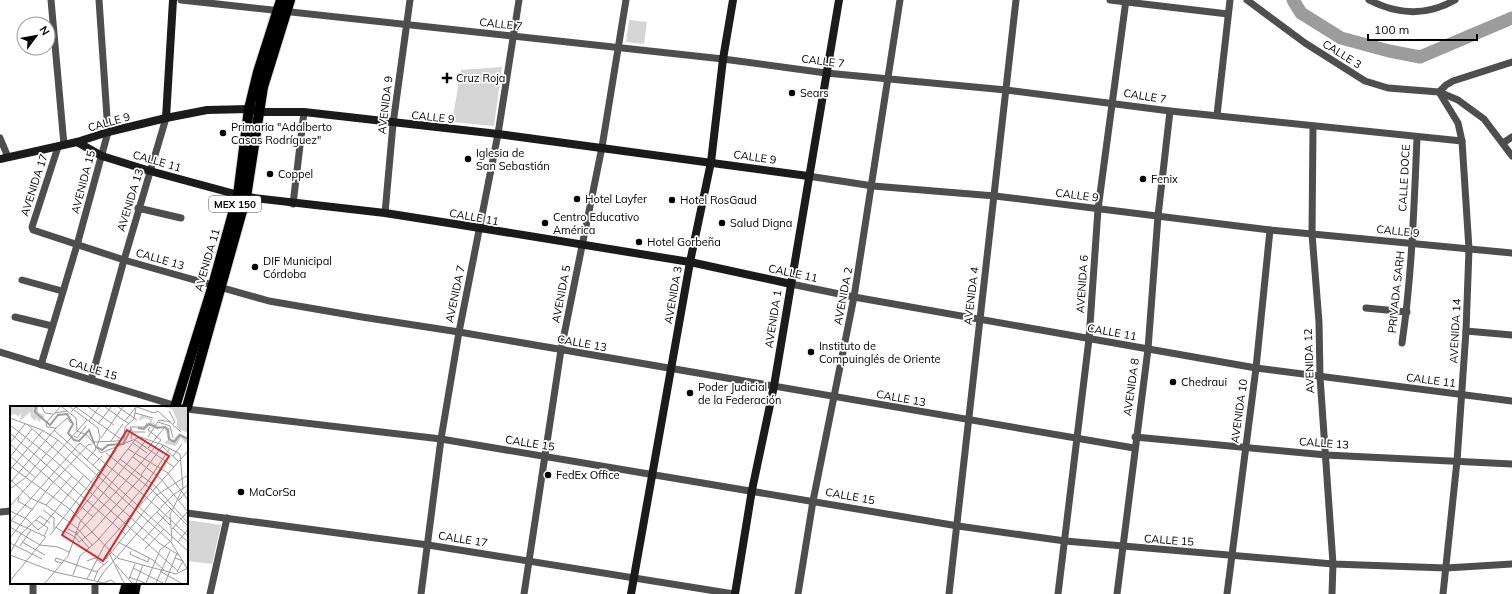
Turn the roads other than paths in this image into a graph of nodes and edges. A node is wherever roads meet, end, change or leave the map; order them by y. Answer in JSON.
{"nodes":[{"id":1,"x":51,"y":0,"type":"edge"},
{"id":2,"x":99,"y":0,"type":"edge"},
{"id":3,"x":173,"y":0,"type":"edge"},
{"id":4,"x":181,"y":0,"type":"edge"},
{"id":5,"x":281,"y":0,"type":"edge"},
{"id":6,"x":290,"y":0,"type":"edge"},
{"id":7,"x":410,"y":0,"type":"edge"},
{"id":8,"x":519,"y":0,"type":"edge"},
{"id":9,"x":626,"y":0,"type":"edge"},
{"id":10,"x":733,"y":0,"type":"edge"},
{"id":11,"x":839,"y":0,"type":"edge"},
{"id":12,"x":900,"y":0,"type":"edge"},
{"id":13,"x":1016,"y":0,"type":"edge"},
{"id":14,"x":1110,"y":0,"type":"edge"},
{"id":15,"x":1126,"y":0,"type":"edge"},
{"id":16,"x":1230,"y":0,"type":"edge"},
{"id":17,"x":1247,"y":0,"type":"edge"},
{"id":18,"x":1455,"y":0,"type":"edge"},
{"id":19,"x":1373,"y":1,"type":"edge"},
{"id":20,"x":281,"y":12,"type":"junction"},
{"id":21,"x":1228,"y":14,"type":"junction"},
{"id":22,"x":407,"y":24,"type":"junction"},
{"id":23,"x":513,"y":36,"type":"junction"},
{"id":24,"x":619,"y":48,"type":"junction"},
{"id":25,"x":723,"y":60,"type":"junction"},
{"id":26,"x":1512,"y":62,"type":"edge"},
{"id":27,"x":826,"y":73,"type":"junction"},
{"id":28,"x":889,"y":80,"type":"junction"},
{"id":29,"x":1006,"y":90,"type":"junction"},
{"id":30,"x":1439,"y":92,"type":"junction"},
{"id":31,"x":1111,"y":102,"type":"junction"},
{"id":32,"x":253,"y":110,"type":"junction"},
{"id":33,"x":1170,"y":111,"type":"junction"},
{"id":34,"x":304,"y":112,"type":"junction"},
{"id":35,"x":1217,"y":115,"type":"junction"},
{"id":36,"x":166,"y":118,"type":"junction"},
{"id":37,"x":393,"y":124,"type":"junction"},
{"id":38,"x":1313,"y":126,"type":"junction"},
{"id":39,"x":108,"y":132,"type":"junction"},
{"id":40,"x":498,"y":134,"type":"junction"},
{"id":41,"x":1512,"y":137,"type":"edge"},
{"id":42,"x":0,"y":138,"type":"edge"},
{"id":43,"x":1418,"y":138,"type":"junction"},
{"id":44,"x":1462,"y":141,"type":"junction"},
{"id":45,"x":77,"y":142,"type":"junction"},
{"id":46,"x":1503,"y":143,"type":"junction"},
{"id":47,"x":61,"y":146,"type":"junction"},
{"id":48,"x":602,"y":147,"type":"junction"},
{"id":49,"x":102,"y":156,"type":"junction"},
{"id":50,"x":1512,"y":156,"type":"edge"},
{"id":51,"x":4,"y":158,"type":"edge"},
{"id":52,"x":711,"y":162,"type":"junction"},
{"id":53,"x":150,"y":171,"type":"junction"},
{"id":54,"x":808,"y":176,"type":"junction"},
{"id":55,"x":873,"y":186,"type":"junction"},
{"id":56,"x":242,"y":196,"type":"junction"},
{"id":57,"x":995,"y":196,"type":"junction"},
{"id":58,"x":292,"y":204,"type":"junction"},
{"id":59,"x":138,"y":208,"type":"junction"},
{"id":60,"x":1098,"y":209,"type":"junction"},
{"id":61,"x":385,"y":213,"type":"junction"},
{"id":62,"x":1158,"y":216,"type":"junction"},
{"id":63,"x":181,"y":218,"type":"dead end"},
{"id":64,"x":480,"y":229,"type":"junction"},
{"id":65,"x":33,"y":230,"type":"joint"},
{"id":66,"x":1270,"y":230,"type":"junction"},
{"id":67,"x":1312,"y":234,"type":"junction"},
{"id":68,"x":1412,"y":243,"type":"junction"},
{"id":69,"x":77,"y":245,"type":"junction"},
{"id":70,"x":582,"y":246,"type":"junction"},
{"id":71,"x":1469,"y":249,"type":"junction"},
{"id":72,"x":1512,"y":253,"type":"edge"},
{"id":73,"x":124,"y":260,"type":"junction"},
{"id":74,"x":690,"y":262,"type":"junction"},
{"id":75,"x":22,"y":280,"type":"dead end"},
{"id":76,"x":791,"y":284,"type":"junction"},
{"id":77,"x":217,"y":287,"type":"junction"},
{"id":78,"x":62,"y":291,"type":"junction"},
{"id":79,"x":854,"y":297,"type":"junction"},
{"id":80,"x":1366,"y":308,"type":"dead end"},
{"id":81,"x":1407,"y":312,"type":"junction"},
{"id":82,"x":15,"y":317,"type":"dead end"},
{"id":83,"x":979,"y":318,"type":"junction"},
{"id":84,"x":52,"y":326,"type":"junction"},
{"id":85,"x":1466,"y":331,"type":"junction"},
{"id":86,"x":459,"y":332,"type":"junction"},
{"id":87,"x":1512,"y":335,"type":"edge"},
{"id":88,"x":1089,"y":339,"type":"junction"},
{"id":89,"x":1402,"y":343,"type":"dead end"},
{"id":90,"x":1148,"y":349,"type":"junction"},
{"id":91,"x":562,"y":350,"type":"junction"},
{"id":92,"x":0,"y":352,"type":"edge"},
{"id":93,"x":41,"y":365,"type":"junction"},
{"id":94,"x":1256,"y":368,"type":"junction"},
{"id":95,"x":671,"y":370,"type":"junction"},
{"id":96,"x":1320,"y":377,"type":"junction"},
{"id":97,"x":91,"y":380,"type":"junction"},
{"id":98,"x":774,"y":386,"type":"junction"},
{"id":99,"x":1462,"y":395,"type":"junction"},
{"id":100,"x":834,"y":397,"type":"junction"},
{"id":101,"x":1512,"y":401,"type":"edge"},
{"id":102,"x":177,"y":406,"type":"edge"},
{"id":103,"x":187,"y":406,"type":"edge"},
{"id":104,"x":188,"y":408,"type":"edge"},
{"id":105,"x":969,"y":421,"type":"junction"},
{"id":106,"x":1136,"y":437,"type":"junction"},
{"id":107,"x":441,"y":439,"type":"junction"},
{"id":108,"x":1077,"y":440,"type":"junction"},
{"id":109,"x":1134,"y":448,"type":"junction"},
{"id":110,"x":1245,"y":448,"type":"junction"},
{"id":111,"x":1326,"y":455,"type":"junction"},
{"id":112,"x":545,"y":457,"type":"junction"},
{"id":113,"x":1457,"y":461,"type":"junction"},
{"id":114,"x":1512,"y":464,"type":"edge"},
{"id":115,"x":652,"y":474,"type":"junction"},
{"id":116,"x":752,"y":490,"type":"junction"},
{"id":117,"x":813,"y":501,"type":"junction"},
{"id":118,"x":10,"y":511,"type":"edge"},
{"id":119,"x":0,"y":512,"type":"edge"},
{"id":120,"x":188,"y":513,"type":"edge"},
{"id":121,"x":227,"y":518,"type":"junction"},
{"id":122,"x":958,"y":526,"type":"junction"},
{"id":123,"x":1065,"y":541,"type":"junction"},
{"id":124,"x":428,"y":545,"type":"junction"},
{"id":125,"x":1124,"y":547,"type":"junction"},
{"id":126,"x":1230,"y":555,"type":"junction"},
{"id":127,"x":530,"y":560,"type":"junction"},
{"id":128,"x":1333,"y":564,"type":"junction"},
{"id":129,"x":1512,"y":564,"type":"edge"},
{"id":130,"x":1446,"y":568,"type":"junction"},
{"id":131,"x":634,"y":577,"type":"junction"},
{"id":132,"x":135,"y":584,"type":"edge"},
{"id":133,"x":126,"y":591,"type":"edge"},
{"id":134,"x":210,"y":594,"type":"edge"},
{"id":135,"x":421,"y":594,"type":"edge"},
{"id":136,"x":524,"y":594,"type":"edge"},
{"id":137,"x":631,"y":594,"type":"edge"},
{"id":138,"x":734,"y":594,"type":"edge"},
{"id":139,"x":798,"y":594,"type":"edge"},
{"id":140,"x":949,"y":594,"type":"edge"},
{"id":141,"x":1058,"y":594,"type":"edge"},
{"id":142,"x":1117,"y":594,"type":"edge"},
{"id":143,"x":1227,"y":594,"type":"edge"},
{"id":144,"x":1332,"y":594,"type":"edge"},
{"id":145,"x":1443,"y":594,"type":"edge"}],
"edges":[{"from":1,"to":47,"type":"street"},
{"from":2,"to":39,"type":"street","name":"AVENIDA 15"},
{"from":3,"to":36,"type":"main road","name":"AVENIDA 13"},
{"from":4,"to":20,"type":"street","name":"CALLE 7"},
{"from":5,"to":20,"type":"main road","name":"AVENIDA 11","number":"MEX 150"},
{"from":6,"to":20,"type":"main road","name":"AVENIDA 11","number":"MEX 150"},
{"from":7,"to":22,"type":"street","name":"AVENIDA 9"},
{"from":8,"to":23,"type":"street","name":"AVENIDA 7"},
{"from":9,"to":24,"type":"street","name":"AVENIDA 5"},
{"from":10,"to":25,"type":"main road","name":"AVENIDA 3"},
{"from":11,"to":27,"type":"main road","name":"AVENIDA 1"},
{"from":12,"to":28,"type":"street","name":"AVENIDA 2"},
{"from":13,"to":29,"type":"street","name":"AVENIDA 4"},
{"from":14,"to":15,"type":"street"},
{"from":15,"to":21,"type":"street"},
{"from":15,"to":31,"type":"street","name":"AVENIDA 6"},
{"from":16,"to":21,"type":"street"},
{"from":17,"to":30,"type":"street","name":"CALLE 3"},
{"from":18,"to":19,"type":"street"},
{"from":20,"to":22,"type":"street","name":"CALLE 7"},
{"from":20,"to":32,"type":"main road","name":"AVENIDA 11","number":"MEX 150"},
{"from":21,"to":35,"type":"street"},
{"from":22,"to":23,"type":"street","name":"CALLE 7"},
{"from":22,"to":37,"type":"street","name":"AVENIDA 9"},
{"from":23,"to":24,"type":"street","name":"CALLE 7"},
{"from":23,"to":40,"type":"street","name":"AVENIDA 7"},
{"from":24,"to":25,"type":"street","name":"CALLE 7"},
{"from":24,"to":48,"type":"street","name":"AVENIDA 5"},
{"from":25,"to":27,"type":"street","name":"CALLE 7"},
{"from":25,"to":52,"type":"main road","name":"AVENIDA 3"},
{"from":26,"to":30,"type":"street"},
{"from":27,"to":28,"type":"street","name":"CALLE 7"},
{"from":27,"to":54,"type":"main road","name":"AVENIDA 1"},
{"from":28,"to":29,"type":"street","name":"CALLE 7"},
{"from":28,"to":55,"type":"street","name":"AVENIDA 2"},
{"from":29,"to":31,"type":"street","name":"CALLE 7"},
{"from":29,"to":57,"type":"street","name":"AVENIDA 4"},
{"from":30,"to":44,"type":"street","name":"AVENIDA 14"},
{"from":30,"to":46,"type":"street","name":"CALLE 3"},
{"from":31,"to":33,"type":"street","name":"CALLE 7"},
{"from":31,"to":60,"type":"street","name":"AVENIDA 6"},
{"from":32,"to":34,"type":"main road","name":"CALLE 9"},
{"from":32,"to":36,"type":"main road","name":"CALLE 9"},
{"from":32,"to":56,"type":"main road","name":"AVENIDA 11","number":"MEX 150"},
{"from":33,"to":35,"type":"street","name":"CALLE 7"},
{"from":33,"to":62,"type":"street","name":"AVENIDA 8"},
{"from":34,"to":37,"type":"main road","name":"CALLE 9"},
{"from":34,"to":58,"type":"street"},
{"from":35,"to":38,"type":"street","name":"CALLE 7"},
{"from":36,"to":39,"type":"main road","name":"CALLE 9"},
{"from":36,"to":53,"type":"street","name":"AVENIDA 13"},
{"from":37,"to":40,"type":"main road","name":"CALLE 9"},
{"from":37,"to":61,"type":"street","name":"AVENIDA 9"},
{"from":38,"to":43,"type":"street","name":"CALLE 7"},
{"from":38,"to":67,"type":"street","name":"AVENIDA 12"},
{"from":39,"to":45,"type":"main road","name":"CALLE 9"},
{"from":39,"to":49,"type":"street","name":"AVENIDA 15"},
{"from":40,"to":48,"type":"main road","name":"CALLE 9"},
{"from":40,"to":64,"type":"street","name":"AVENIDA 7"},
{"from":41,"to":46,"type":"street"},
{"from":42,"to":51,"type":"street"},
{"from":43,"to":44,"type":"street","name":"CALLE 7"},
{"from":43,"to":68,"type":"street","name":"CALLE DOCE"},
{"from":44,"to":71,"type":"street","name":"AVENIDA 14"},
{"from":45,"to":47,"type":"main road","name":"CALLE 9"},
{"from":45,"to":49,"type":"main road","name":"CALLE 11"},
{"from":46,"to":50,"type":"street","name":"CALLE 3"},
{"from":47,"to":51,"type":"main road","name":"CALLE 9"},
{"from":47,"to":65,"type":"street","name":"AVENIDA 17"},
{"from":48,"to":52,"type":"main road","name":"CALLE 9"},
{"from":48,"to":70,"type":"street","name":"AVENIDA 5"},
{"from":49,"to":53,"type":"main road","name":"CALLE 11"},
{"from":49,"to":69,"type":"street","name":"AVENIDA 15"},
{"from":52,"to":54,"type":"main road","name":"CALLE 9"},
{"from":52,"to":74,"type":"main road","name":"AVENIDA 3"},
{"from":53,"to":56,"type":"main road","name":"CALLE 11"},
{"from":53,"to":59,"type":"street","name":"AVENIDA 13"},
{"from":54,"to":55,"type":"street","name":"CALLE 9"},
{"from":54,"to":76,"type":"main road","name":"AVENIDA 1"},
{"from":55,"to":57,"type":"street","name":"CALLE 9"},
{"from":55,"to":79,"type":"street","name":"AVENIDA 2"},
{"from":56,"to":58,"type":"main road","name":"CALLE 11"},
{"from":56,"to":77,"type":"main road","name":"AVENIDA 11","number":"MEX 150"},
{"from":57,"to":60,"type":"street","name":"CALLE 9"},
{"from":57,"to":83,"type":"street","name":"AVENIDA 4"},
{"from":58,"to":61,"type":"main road","name":"CALLE 11"},
{"from":59,"to":63,"type":"street"},
{"from":59,"to":73,"type":"street","name":"AVENIDA 13"},
{"from":60,"to":62,"type":"street","name":"CALLE 9"},
{"from":60,"to":88,"type":"street","name":"AVENIDA 6"},
{"from":61,"to":64,"type":"main road","name":"CALLE 11"},
{"from":62,"to":66,"type":"street","name":"CALLE 9"},
{"from":62,"to":90,"type":"street","name":"AVENIDA 8"},
{"from":64,"to":70,"type":"main road","name":"CALLE 11"},
{"from":64,"to":86,"type":"street","name":"AVENIDA 7"},
{"from":65,"to":69,"type":"street","name":"CALLE 13"},
{"from":66,"to":67,"type":"street","name":"CALLE 9"},
{"from":66,"to":94,"type":"street","name":"AVENIDA 10"},
{"from":67,"to":68,"type":"street","name":"CALLE 9"},
{"from":67,"to":96,"type":"street","name":"AVENIDA 12"},
{"from":68,"to":71,"type":"street","name":"CALLE 9"},
{"from":68,"to":81,"type":"street","name":"PRIVADA SARH"},
{"from":69,"to":73,"type":"street","name":"CALLE 13"},
{"from":69,"to":78,"type":"street","name":"AVENIDA 15"},
{"from":70,"to":74,"type":"main road","name":"CALLE 11"},
{"from":70,"to":91,"type":"street","name":"AVENIDA 5"},
{"from":71,"to":72,"type":"street","name":"CALLE 9"},
{"from":71,"to":85,"type":"street","name":"AVENIDA 14"},
{"from":73,"to":77,"type":"street","name":"CALLE 13"},
{"from":73,"to":97,"type":"street","name":"AVENIDA 13"},
{"from":74,"to":76,"type":"main road","name":"CALLE 11"},
{"from":74,"to":95,"type":"main road","name":"AVENIDA 3"},
{"from":75,"to":78,"type":"street"},
{"from":76,"to":79,"type":"street","name":"CALLE 11"},
{"from":76,"to":98,"type":"main road","name":"AVENIDA 1"},
{"from":77,"to":86,"type":"street","name":"CALLE 13"},
{"from":77,"to":102,"type":"main road","name":"AVENIDA 11","number":"MEX 150"},
{"from":77,"to":103,"type":"main road","name":"AVENIDA 11","number":"MEX 150"},
{"from":78,"to":84,"type":"street","name":"AVENIDA 15"},
{"from":79,"to":83,"type":"street","name":"CALLE 11"},
{"from":79,"to":100,"type":"street","name":"AVENIDA 2"},
{"from":80,"to":81,"type":"street"},
{"from":81,"to":89,"type":"street","name":"PRIVADA SARH"},
{"from":82,"to":84,"type":"street"},
{"from":83,"to":88,"type":"street","name":"CALLE 11"},
{"from":83,"to":105,"type":"street","name":"AVENIDA 4"},
{"from":84,"to":93,"type":"street","name":"AVENIDA 15"},
{"from":85,"to":87,"type":"street"},
{"from":85,"to":99,"type":"street","name":"AVENIDA 14"},
{"from":86,"to":91,"type":"street","name":"CALLE 13"},
{"from":86,"to":107,"type":"street","name":"AVENIDA 7"},
{"from":88,"to":90,"type":"street","name":"CALLE 11"},
{"from":88,"to":108,"type":"street","name":"AVENIDA 6"},
{"from":90,"to":94,"type":"street","name":"CALLE 11"},
{"from":90,"to":106,"type":"street","name":"AVENIDA 8"},
{"from":91,"to":95,"type":"street","name":"CALLE 13"},
{"from":91,"to":112,"type":"street","name":"AVENIDA 5"},
{"from":92,"to":93,"type":"street","name":"CALLE 15"},
{"from":93,"to":97,"type":"street","name":"CALLE 15"},
{"from":94,"to":96,"type":"street","name":"CALLE 11"},
{"from":94,"to":110,"type":"street","name":"AVENIDA 10"},
{"from":95,"to":98,"type":"street","name":"CALLE 13"},
{"from":95,"to":115,"type":"main road","name":"AVENIDA 3"},
{"from":96,"to":99,"type":"street","name":"CALLE 11"},
{"from":96,"to":111,"type":"street","name":"AVENIDA 12"},
{"from":97,"to":102,"type":"street","name":"CALLE 15"},
{"from":98,"to":100,"type":"street","name":"CALLE 13"},
{"from":98,"to":116,"type":"main road","name":"AVENIDA 1"},
{"from":99,"to":101,"type":"street","name":"CALLE 11"},
{"from":99,"to":113,"type":"street","name":"AVENIDA 14"},
{"from":100,"to":105,"type":"street","name":"CALLE 13"},
{"from":100,"to":117,"type":"street","name":"AVENIDA 2"},
{"from":104,"to":107,"type":"street","name":"CALLE 15"},
{"from":105,"to":108,"type":"street","name":"CALLE 13"},
{"from":105,"to":122,"type":"street","name":"AVENIDA 4"},
{"from":106,"to":109,"type":"street","name":"AVENIDA 8"},
{"from":106,"to":110,"type":"street","name":"CALLE 13"},
{"from":107,"to":112,"type":"street","name":"CALLE 15"},
{"from":107,"to":124,"type":"street","name":"AVENIDA 7"},
{"from":108,"to":109,"type":"street","name":"CALLE 13"},
{"from":108,"to":123,"type":"street","name":"AVENIDA 6"},
{"from":109,"to":125,"type":"street","name":"AVENIDA 8"},
{"from":110,"to":111,"type":"street","name":"CALLE 13"},
{"from":110,"to":126,"type":"street","name":"AVENIDA 10"},
{"from":111,"to":113,"type":"street","name":"CALLE 13"},
{"from":111,"to":128,"type":"street","name":"AVENIDA 12"},
{"from":112,"to":115,"type":"street","name":"CALLE 15"},
{"from":112,"to":127,"type":"street","name":"AVENIDA 5"},
{"from":113,"to":114,"type":"street","name":"CALLE 13"},
{"from":113,"to":130,"type":"street","name":"AVENIDA 14"},
{"from":115,"to":116,"type":"street","name":"CALLE 15"},
{"from":115,"to":131,"type":"main road","name":"AVENIDA 3"},
{"from":116,"to":117,"type":"street","name":"CALLE 15"},
{"from":116,"to":138,"type":"main road","name":"AVENIDA 1"},
{"from":117,"to":122,"type":"street","name":"CALLE 15"},
{"from":117,"to":139,"type":"street","name":"AVENIDA 2"},
{"from":118,"to":119,"type":"street"},
{"from":120,"to":121,"type":"street","name":"CALLE 17"},
{"from":121,"to":124,"type":"street","name":"CALLE 17"},
{"from":121,"to":134,"type":"street"},
{"from":122,"to":123,"type":"street","name":"CALLE 15"},
{"from":122,"to":140,"type":"street","name":"AVENIDA 4"},
{"from":123,"to":125,"type":"street","name":"CALLE 15"},
{"from":123,"to":141,"type":"street","name":"AVENIDA 6"},
{"from":124,"to":127,"type":"street","name":"CALLE 17"},
{"from":124,"to":135,"type":"street","name":"AVENIDA 7"},
{"from":125,"to":126,"type":"street","name":"CALLE 15"},
{"from":125,"to":142,"type":"street","name":"AVENIDA 8"},
{"from":126,"to":128,"type":"street","name":"CALLE 15"},
{"from":126,"to":143,"type":"street","name":"AVENIDA 10"},
{"from":127,"to":131,"type":"street","name":"CALLE 17"},
{"from":127,"to":136,"type":"street","name":"AVENIDA 5"},
{"from":128,"to":130,"type":"street","name":"CALLE 15"},
{"from":128,"to":144,"type":"street","name":"AVENIDA 12"},
{"from":129,"to":130,"type":"street","name":"CALLE 15"},
{"from":130,"to":145,"type":"street","name":"AVENIDA 14"},
{"from":131,"to":137,"type":"main road","name":"AVENIDA 3"},
{"from":131,"to":138,"type":"street","name":"CALLE 17"},
{"from":132,"to":133,"type":"main road"}]}
